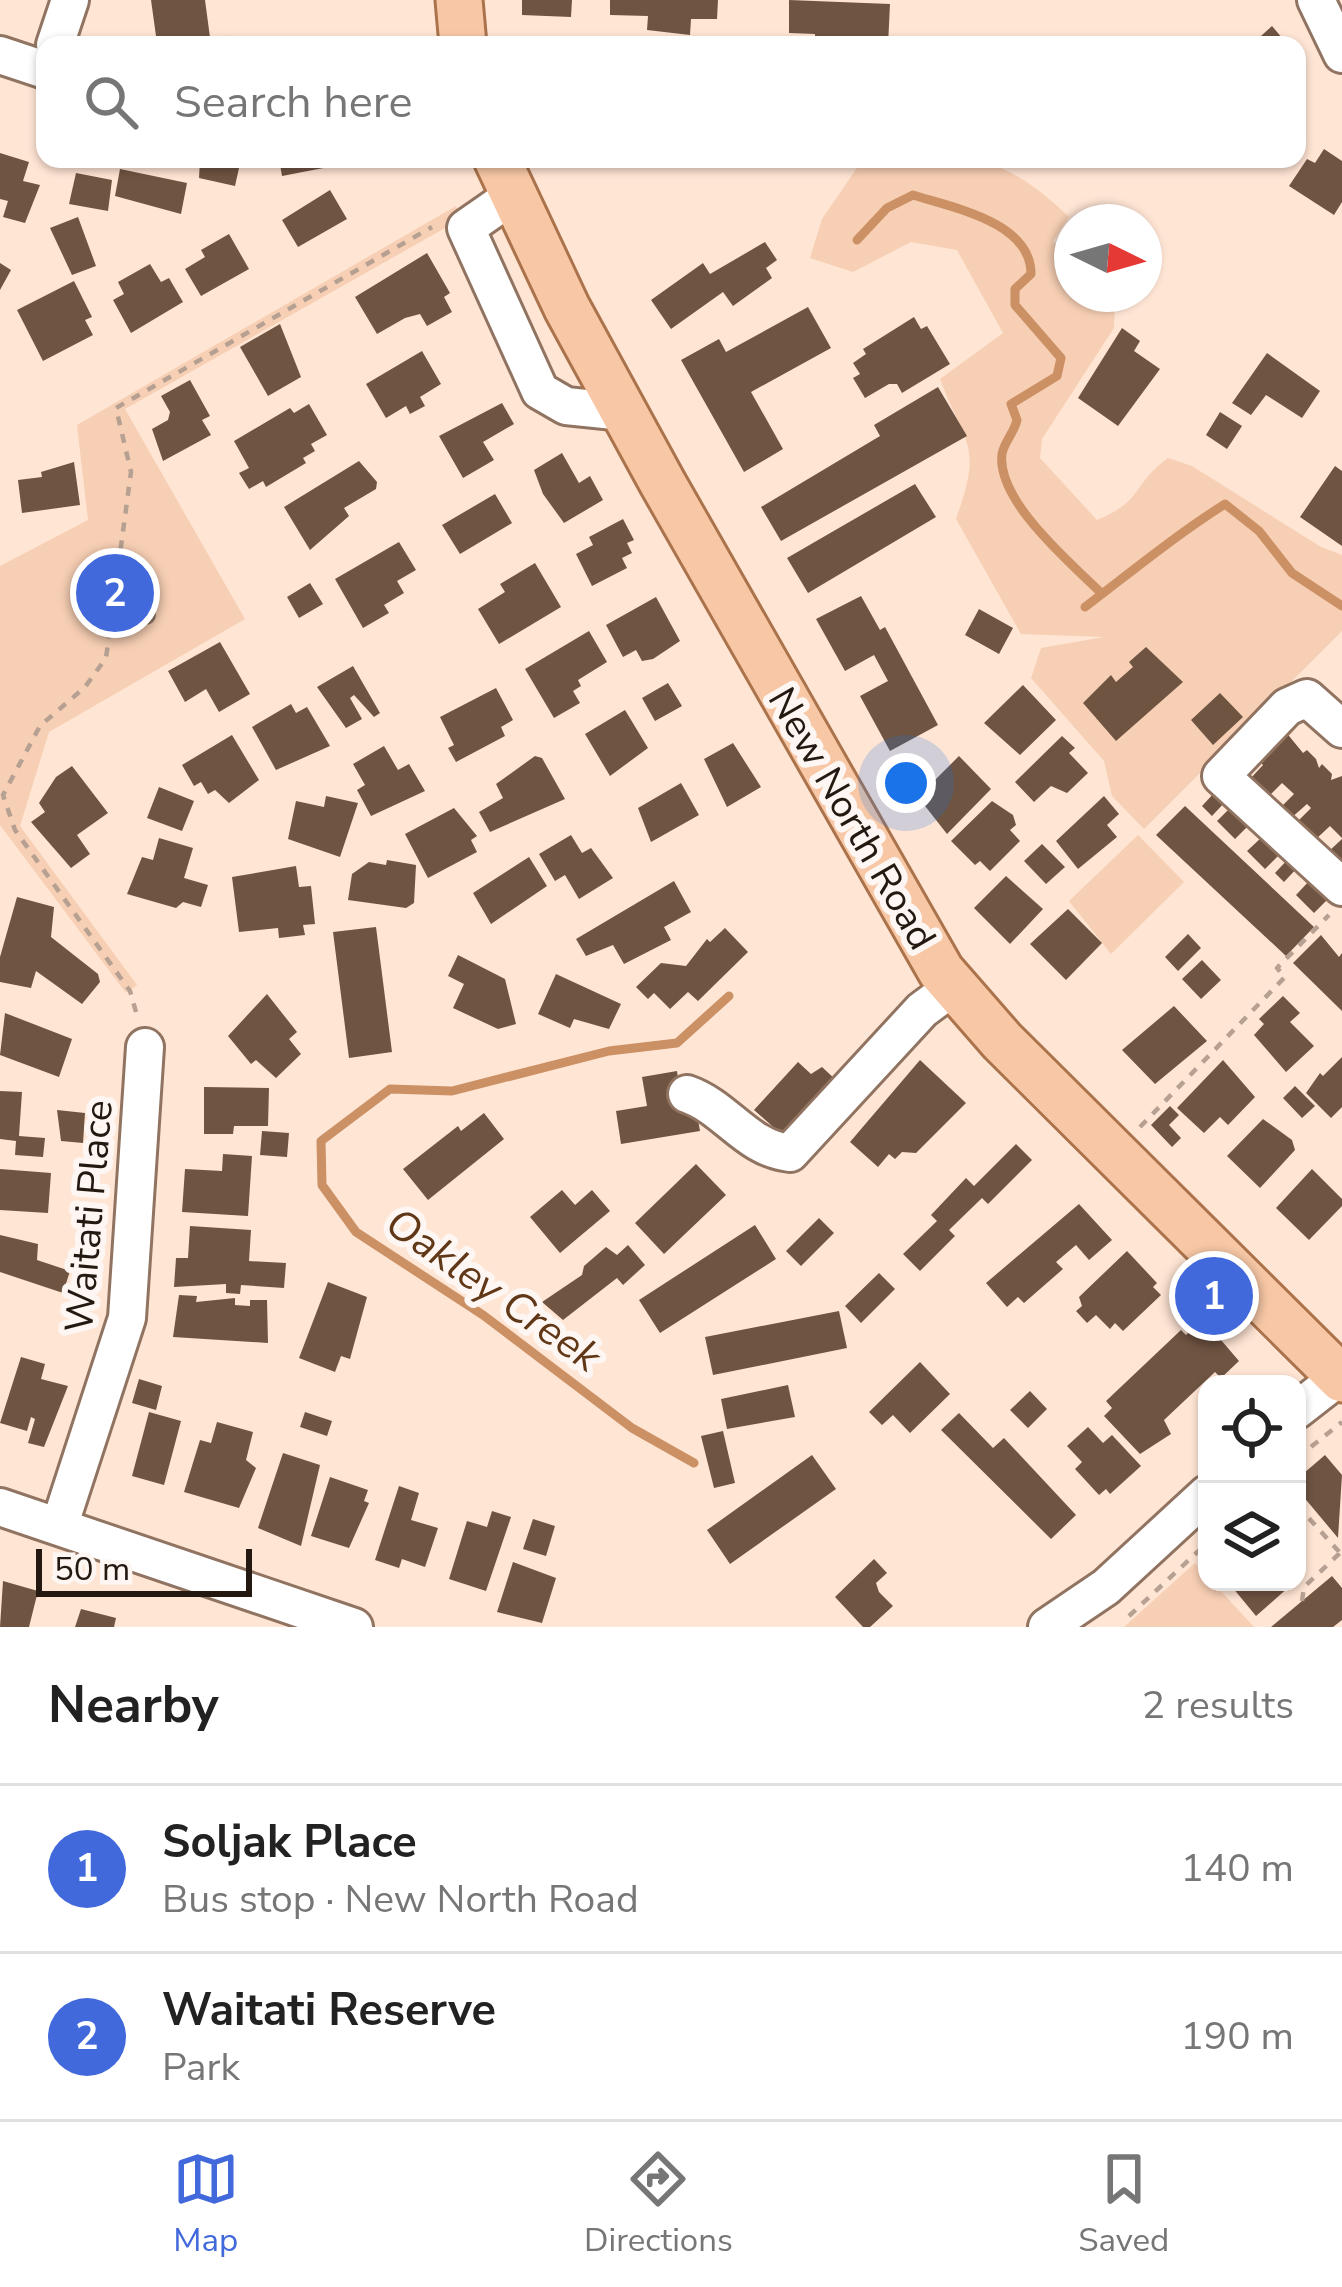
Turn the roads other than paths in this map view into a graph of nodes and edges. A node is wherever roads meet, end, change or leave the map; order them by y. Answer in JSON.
{"nodes":[{"id":1,"x":70,"y":0,"type":"edge"},
{"id":2,"x":459,"y":0,"type":"edge"},
{"id":3,"x":1316,"y":0,"type":"edge"},
{"id":4,"x":58,"y":36,"type":"edge"},
{"id":5,"x":462,"y":36,"type":"edge"},
{"id":6,"x":1342,"y":54,"type":"edge"},
{"id":7,"x":0,"y":56,"type":"edge"},
{"id":8,"x":36,"y":67,"type":"edge"},
{"id":9,"x":505,"y":177,"type":"edge"},
{"id":10,"x":624,"y":412,"type":"junction"},
{"id":11,"x":1342,"y":729,"type":"edge"},
{"id":12,"x":1342,"y":887,"type":"edge"},
{"id":13,"x":953,"y":987,"type":"junction"},
{"id":14,"x":140,"y":1029,"type":"road end"},
{"id":15,"x":687,"y":1094,"type":"dead end"},
{"id":16,"x":1341,"y":1377,"type":"edge"},
{"id":17,"x":1306,"y":1403,"type":"edge"},
{"id":18,"x":1198,"y":1502,"type":"edge"},
{"id":19,"x":0,"y":1507,"type":"edge"},
{"id":20,"x":59,"y":1527,"type":"junction"},
{"id":21,"x":353,"y":1627,"type":"edge"},
{"id":22,"x":1047,"y":1627,"type":"edge"}],
"edges":[{"from":1,"to":4,"type":"street"},
{"from":2,"to":5,"type":"main road"},
{"from":3,"to":6,"type":"street"},
{"from":7,"to":8,"type":"street"},
{"from":9,"to":10,"type":"main road","name":"New North Road"},
{"from":9,"to":10,"type":"street"},
{"from":10,"to":13,"type":"main road","name":"New North Road"},
{"from":11,"to":12,"type":"street"},
{"from":13,"to":15,"type":"street"},
{"from":13,"to":16,"type":"main road","name":"New North Road"},
{"from":14,"to":20,"type":"street","name":"Waitati Place"},
{"from":16,"to":17,"type":"street"},
{"from":18,"to":22,"type":"street"},
{"from":19,"to":20,"type":"street"},
{"from":20,"to":21,"type":"street"}]}
